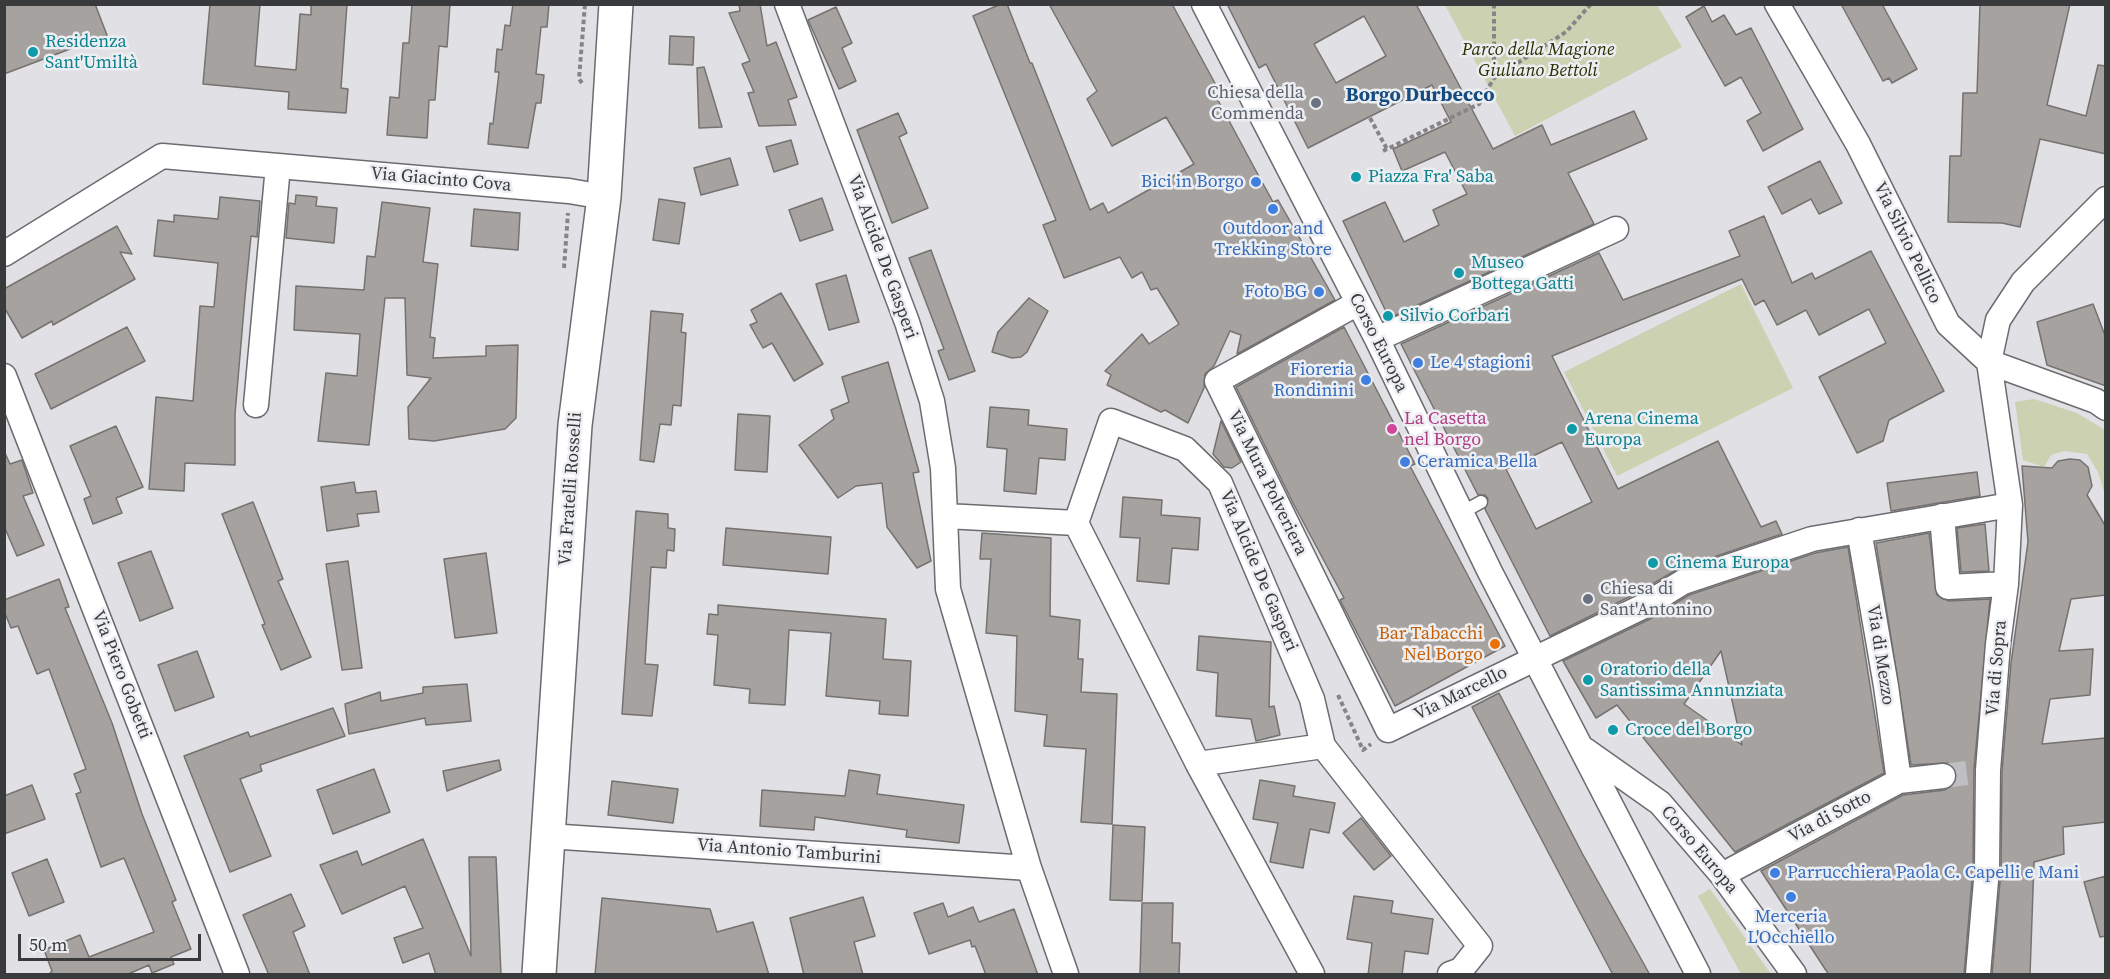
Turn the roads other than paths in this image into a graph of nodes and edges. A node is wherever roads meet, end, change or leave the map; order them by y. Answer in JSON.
{"nodes":[{"id":1,"x":616,"y":4,"type":"edge"},
{"id":2,"x":787,"y":4,"type":"edge"},
{"id":3,"x":1204,"y":4,"type":"edge"},
{"id":4,"x":1777,"y":4,"type":"edge"},
{"id":5,"x":278,"y":166,"type":"junction"},
{"id":6,"x":604,"y":197,"type":"junction"},
{"id":7,"x":2106,"y":200,"type":"edge"},
{"id":8,"x":1616,"y":229,"type":"dead end"},
{"id":9,"x":4,"y":254,"type":"edge"},
{"id":10,"x":1358,"y":303,"type":"junction"},
{"id":11,"x":1377,"y":339,"type":"junction"},
{"id":12,"x":1989,"y":362,"type":"junction"},
{"id":13,"x":4,"y":376,"type":"edge"},
{"id":14,"x":256,"y":405,"type":"dead end"},
{"id":15,"x":2106,"y":408,"type":"edge"},
{"id":16,"x":2010,"y":505,"type":"junction"},
{"id":17,"x":946,"y":516,"type":"junction"},
{"id":18,"x":1942,"y":516,"type":"junction"},
{"id":19,"x":1076,"y":523,"type":"junction"},
{"id":20,"x":1859,"y":531,"type":"junction"},
{"id":21,"x":2006,"y":584,"type":"junction"},
{"id":22,"x":1535,"y":659,"type":"junction"},
{"id":23,"x":1388,"y":730,"type":"joint"},
{"id":24,"x":1323,"y":746,"type":"junction"},
{"id":25,"x":1581,"y":748,"type":"junction"},
{"id":26,"x":1198,"y":764,"type":"junction"},
{"id":27,"x":1943,"y":776,"type":"tunnel mouth"},
{"id":28,"x":1899,"y":781,"type":"junction"},
{"id":29,"x":548,"y":836,"type":"junction"},
{"id":30,"x":1029,"y":868,"type":"junction"},
{"id":31,"x":1722,"y":875,"type":"junction"},
{"id":32,"x":237,"y":975,"type":"edge"},
{"id":33,"x":539,"y":975,"type":"edge"},
{"id":34,"x":1066,"y":975,"type":"edge"},
{"id":35,"x":1312,"y":975,"type":"edge"},
{"id":36,"x":1450,"y":975,"type":"edge"},
{"id":37,"x":1698,"y":975,"type":"edge"},
{"id":38,"x":1794,"y":975,"type":"edge"},
{"id":39,"x":1978,"y":975,"type":"edge"}],
"edges":[{"from":1,"to":6,"type":"main road","name":"Via Fratelli Rosselli"},
{"from":2,"to":17,"type":"street","name":"Via Alcide De Gasperi"},
{"from":3,"to":10,"type":"street","name":"Corso Europa"},
{"from":4,"to":12,"type":"street","name":"Via Silvio Pellico"},
{"from":5,"to":6,"type":"street","name":"Via Giacinto Cova"},
{"from":5,"to":9,"type":"street","name":"Via Giacinto Cova"},
{"from":5,"to":14,"type":"street"},
{"from":6,"to":29,"type":"main road","name":"Via Fratelli Rosselli"},
{"from":7,"to":12,"type":"street"},
{"from":8,"to":11,"type":"street"},
{"from":10,"to":11,"type":"street","name":"Corso Europa"},
{"from":10,"to":23,"type":"street","name":"Via Mura Polveriera"},
{"from":11,"to":22,"type":"street","name":"Corso Europa"},
{"from":12,"to":15,"type":"street","name":"Via Silvio Pellico"},
{"from":12,"to":16,"type":"street","name":"Via di Sopra"},
{"from":13,"to":32,"type":"street","name":"Via Piero Gobetti"},
{"from":16,"to":18,"type":"street","name":"Via Marcello"},
{"from":16,"to":21,"type":"street","name":"Via di Sopra"},
{"from":17,"to":19,"type":"street"},
{"from":17,"to":30,"type":"street","name":"Via Alcide De Gasperi"},
{"from":18,"to":20,"type":"street","name":"Via Marcello"},
{"from":18,"to":21,"type":"street"},
{"from":19,"to":24,"type":"street","name":"Via Alcide De Gasperi"},
{"from":19,"to":26,"type":"street"},
{"from":20,"to":22,"type":"street","name":"Via Marcello"},
{"from":20,"to":28,"type":"street","name":"Via di Mezzo"},
{"from":21,"to":39,"type":"street","name":"Via di Sopra"},
{"from":22,"to":23,"type":"street","name":"Via Marcello"},
{"from":22,"to":25,"type":"street","name":"Corso Europa"},
{"from":24,"to":26,"type":"street"},
{"from":24,"to":36,"type":"street","name":"Via Alcide De Gasperi"},
{"from":25,"to":31,"type":"street","name":"Corso Europa"},
{"from":25,"to":37,"type":"street","name":"Corso Europa"},
{"from":26,"to":35,"type":"street"},
{"from":27,"to":28,"type":"street","name":"Via di Sotto"},
{"from":28,"to":31,"type":"street","name":"Via di Sotto"},
{"from":29,"to":30,"type":"street","name":"Via Antonio Tamburini"},
{"from":29,"to":33,"type":"main road","name":"Via Fratelli Rosselli"},
{"from":30,"to":34,"type":"street","name":"Via Alcide De Gasperi"},
{"from":31,"to":38,"type":"street","name":"Corso Europa"}]}
